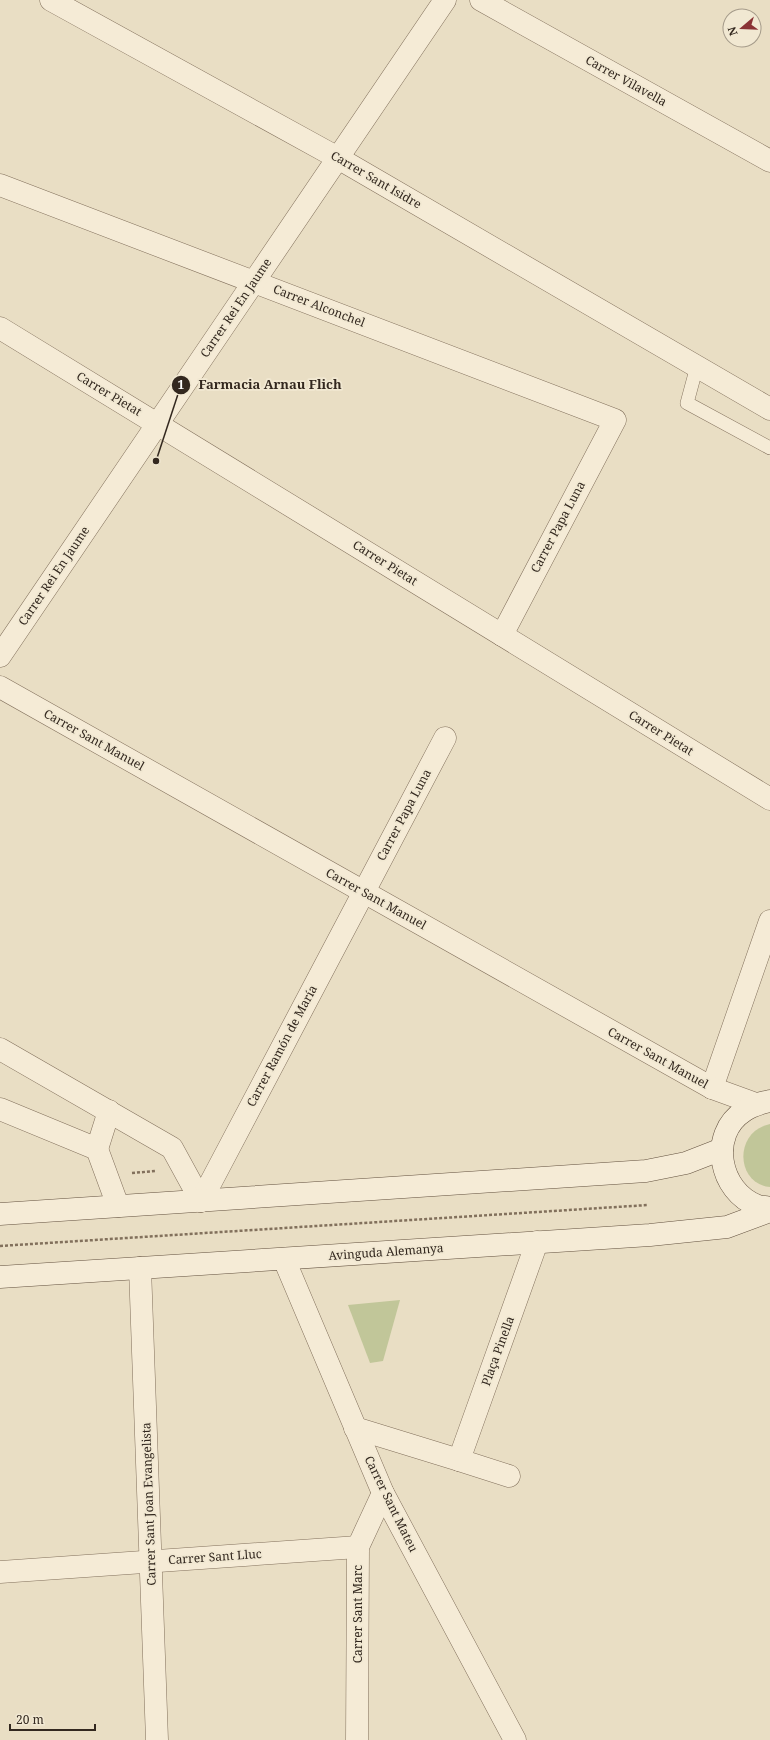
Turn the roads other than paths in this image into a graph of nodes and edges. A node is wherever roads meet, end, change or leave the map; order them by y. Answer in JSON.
{"nodes":[{"id":1,"x":51,"y":0,"type":"edge"},
{"id":2,"x":445,"y":0,"type":"edge"},
{"id":3,"x":481,"y":0,"type":"edge"},
{"id":4,"x":338,"y":158,"type":"junction"},
{"id":5,"x":770,"y":161,"type":"edge"},
{"id":6,"x":0,"y":185,"type":"edge"},
{"id":7,"x":254,"y":281,"type":"junction"},
{"id":8,"x":0,"y":328,"type":"edge"},
{"id":9,"x":697,"y":366,"type":"junction"},
{"id":10,"x":770,"y":409,"type":"edge"},
{"id":11,"x":615,"y":420,"type":"joint"},
{"id":12,"x":158,"y":423,"type":"junction"},
{"id":13,"x":770,"y":448,"type":"edge"},
{"id":14,"x":502,"y":635,"type":"junction"},
{"id":15,"x":0,"y":656,"type":"edge"},
{"id":16,"x":0,"y":687,"type":"edge"},
{"id":17,"x":445,"y":738,"type":"dead end"},
{"id":18,"x":770,"y":799,"type":"edge"},
{"id":19,"x":364,"y":892,"type":"junction"},
{"id":20,"x":770,"y":922,"type":"edge"},
{"id":21,"x":0,"y":1049,"type":"edge"},
{"id":22,"x":712,"y":1088,"type":"junction"},
{"id":23,"x":763,"y":1103,"type":"edge"},
{"id":24,"x":0,"y":1109,"type":"edge"},
{"id":25,"x":109,"y":1111,"type":"junction"},
{"id":26,"x":97,"y":1149,"type":"junction"},
{"id":27,"x":722,"y":1149,"type":"junction"},
{"id":28,"x":201,"y":1200,"type":"junction"},
{"id":29,"x":118,"y":1206,"type":"junction"},
{"id":30,"x":770,"y":1210,"type":"edge"},
{"id":31,"x":0,"y":1214,"type":"edge"},
{"id":32,"x":537,"y":1242,"type":"junction"},
{"id":33,"x":284,"y":1259,"type":"junction"},
{"id":34,"x":140,"y":1268,"type":"junction"},
{"id":35,"x":0,"y":1277,"type":"edge"},
{"id":36,"x":355,"y":1428,"type":"junction"},
{"id":37,"x":459,"y":1460,"type":"junction"},
{"id":38,"x":509,"y":1476,"type":"dead end"},
{"id":39,"x":383,"y":1494,"type":"junction"},
{"id":40,"x":358,"y":1547,"type":"junction"},
{"id":41,"x":151,"y":1562,"type":"junction"},
{"id":42,"x":0,"y":1572,"type":"edge"},
{"id":43,"x":157,"y":1740,"type":"edge"},
{"id":44,"x":357,"y":1740,"type":"edge"},
{"id":45,"x":515,"y":1740,"type":"edge"}],
"edges":[{"from":1,"to":4,"type":"street","name":"Carrer Sant Isidre"},
{"from":2,"to":4,"type":"street","name":"Carrer Rei En Jaume"},
{"from":3,"to":5,"type":"street","name":"Carrer Vilavella"},
{"from":4,"to":7,"type":"street","name":"Carrer Rei En Jaume"},
{"from":4,"to":9,"type":"street","name":"Carrer Sant Isidre"},
{"from":6,"to":7,"type":"street","name":"Carrer Alconchel"},
{"from":7,"to":11,"type":"street","name":"Carrer Alconchel"},
{"from":7,"to":12,"type":"street","name":"Carrer Rei En Jaume"},
{"from":8,"to":12,"type":"street","name":"Carrer Pietat"},
{"from":9,"to":10,"type":"street","name":"Carrer Sant Isidre"},
{"from":9,"to":13,"type":"lane"},
{"from":11,"to":14,"type":"street","name":"Carrer Papa Luna"},
{"from":12,"to":14,"type":"street","name":"Carrer Pietat"},
{"from":12,"to":15,"type":"street","name":"Carrer Rei En Jaume"},
{"from":14,"to":18,"type":"street","name":"Carrer Pietat"},
{"from":16,"to":19,"type":"street","name":"Carrer Sant Manuel"},
{"from":17,"to":19,"type":"street","name":"Carrer Papa Luna"},
{"from":19,"to":22,"type":"street","name":"Carrer Sant Manuel"},
{"from":19,"to":28,"type":"street","name":"Carrer Ramón de María"},
{"from":20,"to":22,"type":"street"},
{"from":21,"to":25,"type":"street"},
{"from":22,"to":23,"type":"street","name":"Carrer Sant Manuel"},
{"from":23,"to":27,"type":"street"},
{"from":24,"to":26,"type":"street"},
{"from":25,"to":26,"type":"street"},
{"from":25,"to":28,"type":"street"},
{"from":26,"to":29,"type":"street"},
{"from":27,"to":28,"type":"street"},
{"from":27,"to":30,"type":"street"},
{"from":28,"to":29,"type":"street"},
{"from":29,"to":31,"type":"street"},
{"from":30,"to":32,"type":"street","name":"Avinguda Alemanya"},
{"from":32,"to":33,"type":"street","name":"Avinguda Alemanya"},
{"from":32,"to":37,"type":"street","name":"Plaça Pinella"},
{"from":33,"to":34,"type":"street","name":"Avinguda Alemanya"},
{"from":33,"to":36,"type":"street","name":"Carrer Sant Mateu"},
{"from":34,"to":35,"type":"street","name":"Avinguda Alemanya"},
{"from":34,"to":41,"type":"street","name":"Carrer Sant Joan Evangelista"},
{"from":36,"to":37,"type":"street"},
{"from":36,"to":39,"type":"street","name":"Carrer Sant Mateu"},
{"from":37,"to":38,"type":"street"},
{"from":39,"to":40,"type":"street","name":"Carrer Sant Marc"},
{"from":39,"to":45,"type":"street","name":"Carrer Sant Mateu"},
{"from":40,"to":41,"type":"street","name":"Carrer Sant Lluc"},
{"from":40,"to":44,"type":"street","name":"Carrer Sant Marc"},
{"from":41,"to":42,"type":"street","name":"Carrer Sant Lluc"},
{"from":41,"to":43,"type":"street","name":"Carrer Sant Joan Evangelista"}]}
